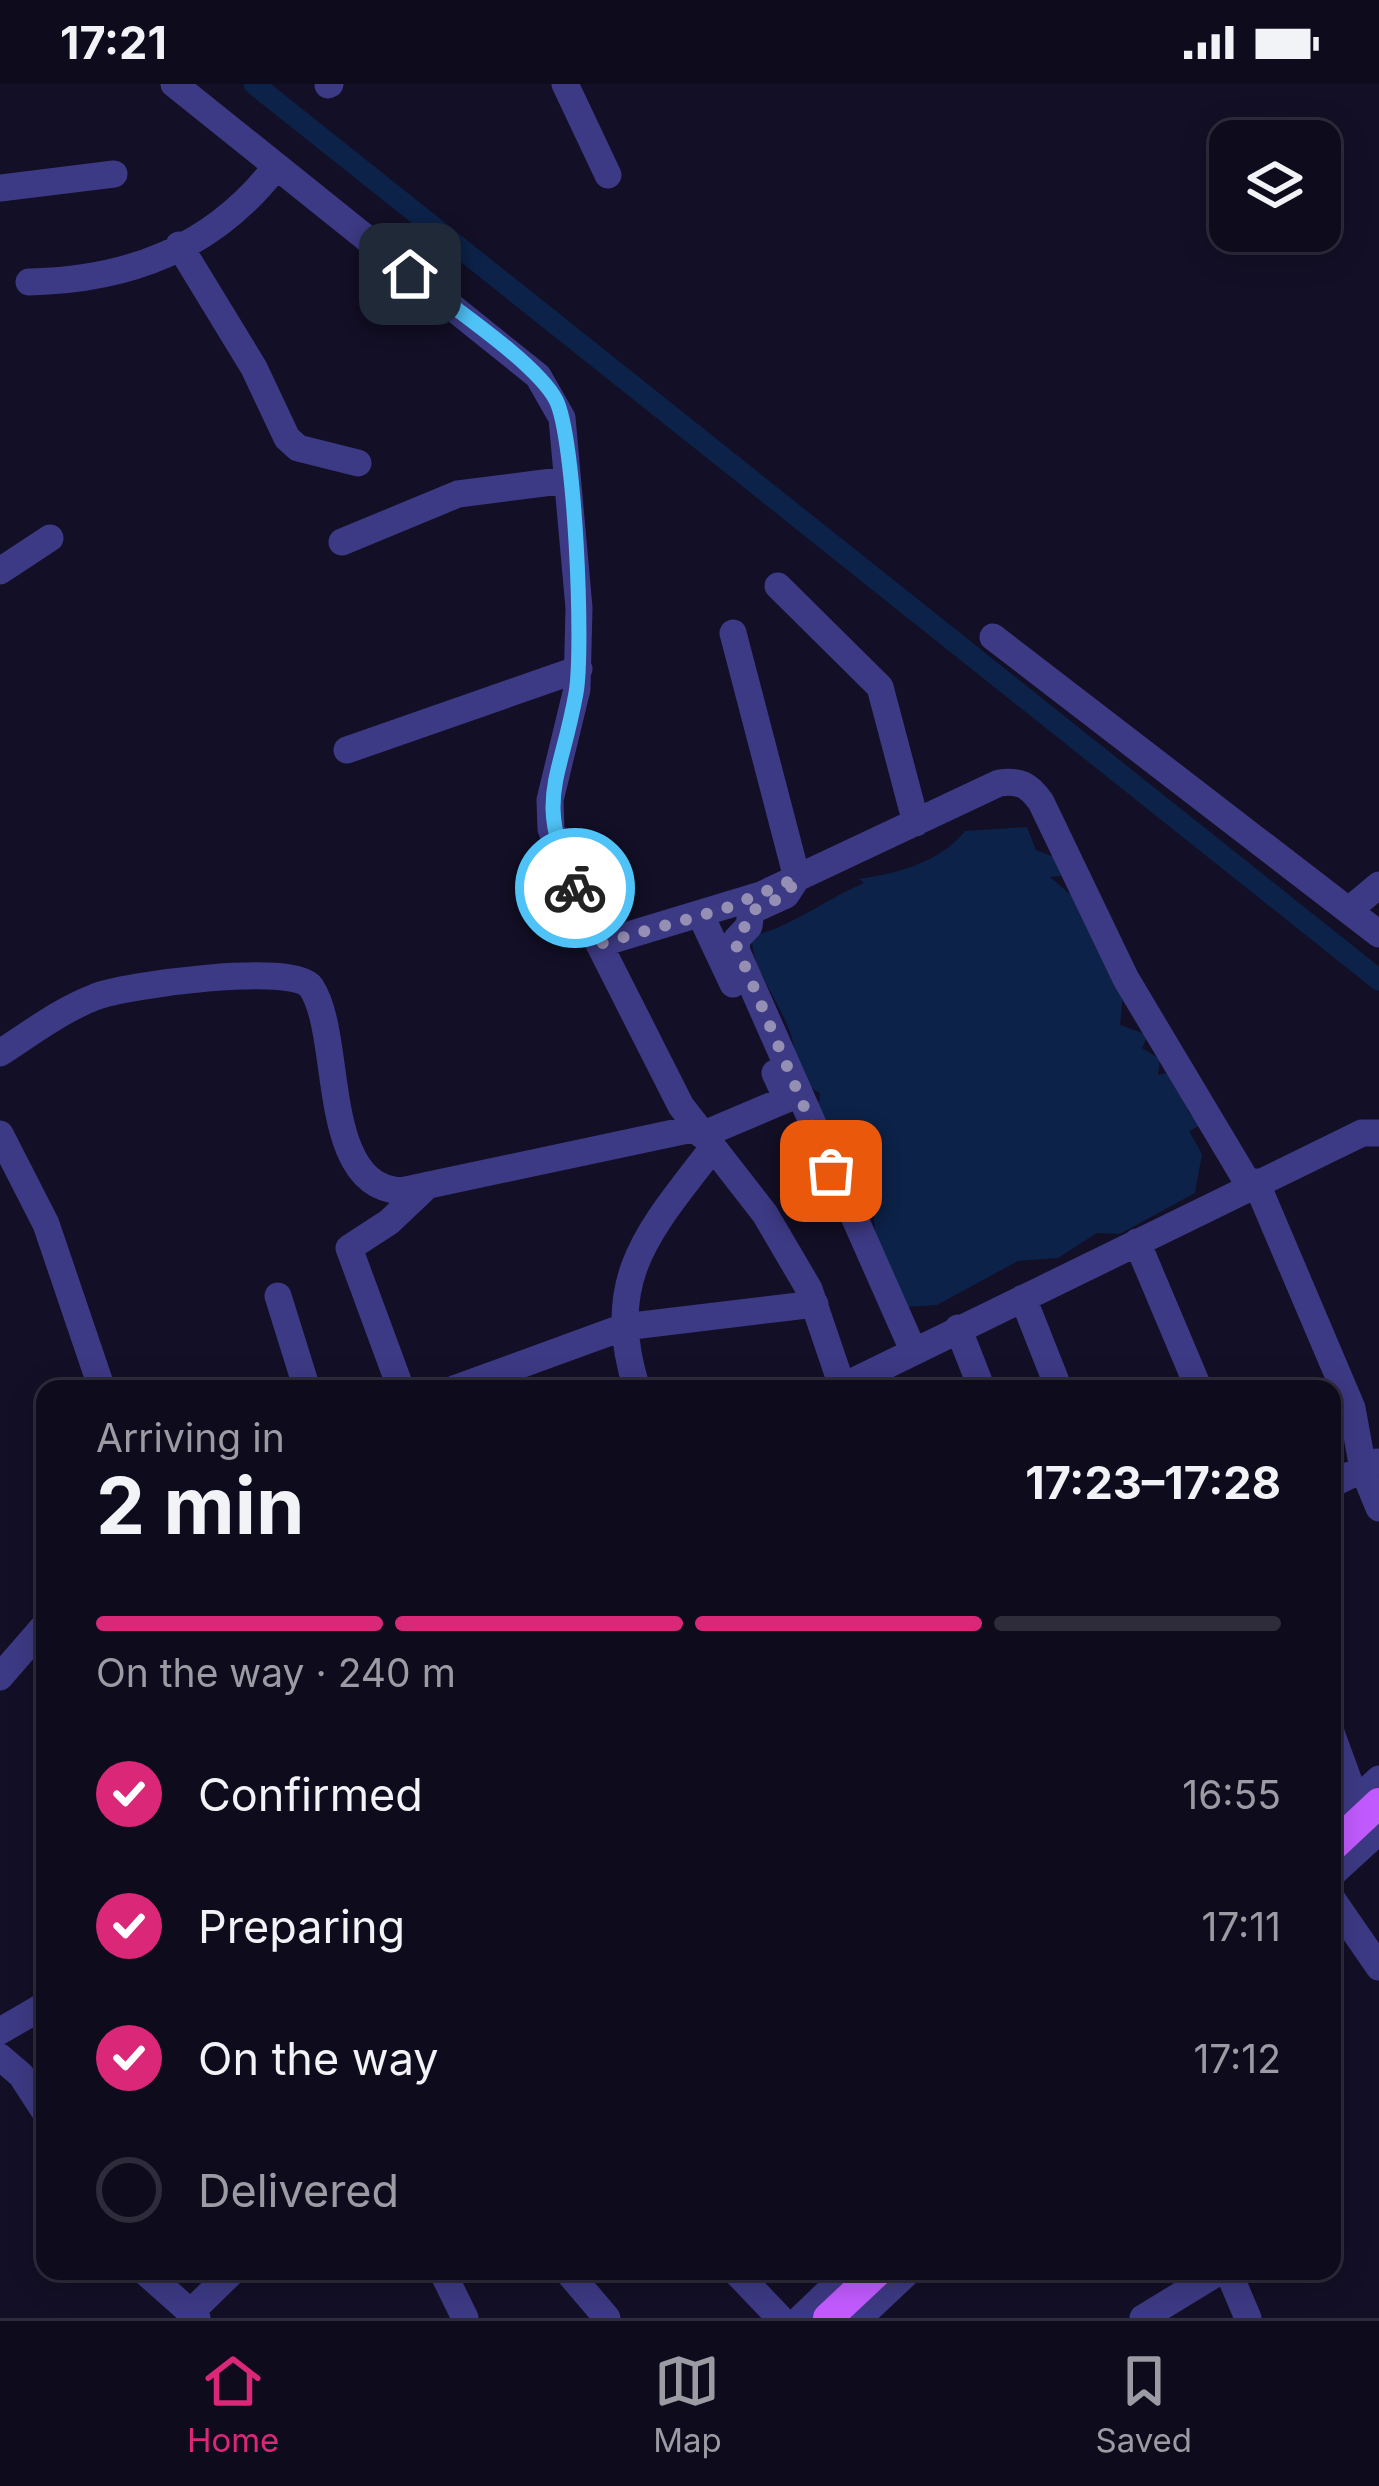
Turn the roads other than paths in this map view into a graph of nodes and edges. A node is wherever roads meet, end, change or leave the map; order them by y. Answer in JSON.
{"nodes":[{"id":1,"x":173,"y":84,"type":"edge"},
{"id":2,"x":565,"y":84,"type":"edge"},
{"id":3,"x":275,"y":168,"type":"junction"},
{"id":4,"x":114,"y":174,"type":"dead end"},
{"id":5,"x":608,"y":175,"type":"dead end"},
{"id":6,"x":0,"y":188,"type":"edge"},
{"id":7,"x":179,"y":245,"type":"junction"},
{"id":8,"x":29,"y":282,"type":"dead end"},
{"id":9,"x":358,"y":464,"type":"dead end"},
{"id":10,"x":567,"y":480,"type":"junction"},
{"id":11,"x":50,"y":538,"type":"dead end"},
{"id":12,"x":342,"y":542,"type":"dead end"},
{"id":13,"x":0,"y":571,"type":"edge"},
{"id":14,"x":778,"y":586,"type":"dead end"},
{"id":15,"x":734,"y":633,"type":"dead end"},
{"id":16,"x":993,"y":637,"type":"dead end"},
{"id":17,"x":579,"y":669,"type":"junction"},
{"id":18,"x":346,"y":750,"type":"dead end"},
{"id":19,"x":916,"y":824,"type":"junction"},
{"id":20,"x":797,"y":878,"type":"junction"},
{"id":21,"x":1379,"y":885,"type":"edge"},
{"id":22,"x":1348,"y":910,"type":"junction"},
{"id":23,"x":700,"y":916,"type":"junction"},
{"id":24,"x":1379,"y":934,"type":"edge"},
{"id":25,"x":599,"y":944,"type":"junction"},
{"id":26,"x":0,"y":1053,"type":"edge"},
{"id":27,"x":1377,"y":1131,"type":"edge"},
{"id":28,"x":0,"y":1134,"type":"edge"},
{"id":29,"x":703,"y":1137,"type":"junction"},
{"id":30,"x":1253,"y":1184,"type":"junction"},
{"id":31,"x":428,"y":1185,"type":"junction"},
{"id":32,"x":1137,"y":1242,"type":"junction"},
{"id":33,"x":278,"y":1296,"type":"dead end"},
{"id":34,"x":1024,"y":1298,"type":"junction"},
{"id":35,"x":814,"y":1304,"type":"junction"},
{"id":36,"x":624,"y":1327,"type":"junction"},
{"id":37,"x":958,"y":1328,"type":"junction"},
{"id":38,"x":913,"y":1351,"type":"junction"},
{"id":39,"x":100,"y":1380,"type":"edge"},
{"id":40,"x":304,"y":1380,"type":"edge"},
{"id":41,"x":398,"y":1380,"type":"edge"},
{"id":42,"x":479,"y":1380,"type":"edge"},
{"id":43,"x":635,"y":1380,"type":"edge"},
{"id":44,"x":840,"y":1380,"type":"edge"},
{"id":45,"x":858,"y":1380,"type":"edge"},
{"id":46,"x":978,"y":1380,"type":"edge"},
{"id":47,"x":1056,"y":1380,"type":"edge"},
{"id":48,"x":1195,"y":1380,"type":"edge"},
{"id":49,"x":1340,"y":1380,"type":"edge"},
{"id":50,"x":1341,"y":1383,"type":"edge"},
{"id":51,"x":1371,"y":1465,"type":"edge"},
{"id":52,"x":1341,"y":1480,"type":"edge"},
{"id":53,"x":1379,"y":1508,"type":"edge"},
{"id":54,"x":36,"y":1635,"type":"edge"},
{"id":55,"x":0,"y":1677,"type":"edge"},
{"id":56,"x":1341,"y":1752,"type":"edge"},
{"id":57,"x":1379,"y":1779,"type":"edge"},
{"id":58,"x":1367,"y":1802,"type":"edge"},
{"id":59,"x":1379,"y":1831,"type":"edge"},
{"id":60,"x":1341,"y":1835,"type":"edge"},
{"id":61,"x":1341,"y":1866,"type":"edge"},
{"id":62,"x":1341,"y":1912,"type":"edge"},
{"id":63,"x":1379,"y":1967,"type":"edge"},
{"id":64,"x":36,"y":2010,"type":"edge"},
{"id":65,"x":0,"y":2031,"type":"edge"},
{"id":66,"x":0,"y":2057,"type":"edge"},
{"id":67,"x":36,"y":2098,"type":"edge"},
{"id":68,"x":154,"y":2280,"type":"edge"},
{"id":69,"x":225,"y":2280,"type":"edge"},
{"id":70,"x":446,"y":2280,"type":"edge"},
{"id":71,"x":575,"y":2280,"type":"edge"},
{"id":72,"x":744,"y":2280,"type":"edge"},
{"id":73,"x":841,"y":2280,"type":"edge"},
{"id":74,"x":868,"y":2280,"type":"edge"},
{"id":75,"x":899,"y":2280,"type":"edge"},
{"id":76,"x":1208,"y":2280,"type":"edge"},
{"id":77,"x":1229,"y":2280,"type":"edge"},
{"id":78,"x":194,"y":2315,"type":"edge"},
{"id":79,"x":464,"y":2318,"type":"edge"},
{"id":80,"x":607,"y":2318,"type":"edge"},
{"id":81,"x":780,"y":2318,"type":"edge"},
{"id":82,"x":801,"y":2318,"type":"edge"},
{"id":83,"x":828,"y":2318,"type":"edge"},
{"id":84,"x":859,"y":2318,"type":"edge"},
{"id":85,"x":1143,"y":2318,"type":"edge"},
{"id":86,"x":1248,"y":2318,"type":"edge"}],
"edges":[{"from":1,"to":3,"type":"street"},
{"from":2,"to":5,"type":"street"},
{"from":3,"to":7,"type":"street"},
{"from":3,"to":10,"type":"street"},
{"from":4,"to":6,"type":"street"},
{"from":7,"to":8,"type":"street"},
{"from":7,"to":9,"type":"street"},
{"from":10,"to":12,"type":"street"},
{"from":10,"to":17,"type":"street"},
{"from":11,"to":13,"type":"street"},
{"from":14,"to":19,"type":"street"},
{"from":15,"to":20,"type":"street"},
{"from":16,"to":22,"type":"street"},
{"from":17,"to":18,"type":"street"},
{"from":17,"to":25,"type":"street"},
{"from":19,"to":20,"type":"street"},
{"from":19,"to":30,"type":"street"},
{"from":20,"to":23,"type":"street"},
{"from":20,"to":38,"type":"street"},
{"from":21,"to":22,"type":"street"},
{"from":22,"to":24,"type":"street"},
{"from":23,"to":25,"type":"street"},
{"from":23,"to":29,"type":"street"},
{"from":25,"to":29,"type":"street"},
{"from":26,"to":31,"type":"street"},
{"from":27,"to":30,"type":"street"},
{"from":28,"to":39,"type":"street"},
{"from":29,"to":31,"type":"street"},
{"from":29,"to":35,"type":"street"},
{"from":29,"to":36,"type":"street"},
{"from":30,"to":32,"type":"street"},
{"from":30,"to":49,"type":"street"},
{"from":31,"to":41,"type":"street"},
{"from":32,"to":34,"type":"street"},
{"from":32,"to":48,"type":"street"},
{"from":33,"to":40,"type":"street"},
{"from":34,"to":37,"type":"street"},
{"from":34,"to":47,"type":"street"},
{"from":35,"to":36,"type":"street"},
{"from":35,"to":44,"type":"street"},
{"from":36,"to":42,"type":"street"},
{"from":36,"to":43,"type":"street"},
{"from":37,"to":38,"type":"street"},
{"from":37,"to":46,"type":"street"},
{"from":38,"to":45,"type":"street"},
{"from":50,"to":51,"type":"street"},
{"from":51,"to":52,"type":"street"},
{"from":51,"to":53,"type":"street"},
{"from":54,"to":55,"type":"street"},
{"from":56,"to":58,"type":"street"},
{"from":57,"to":58,"type":"street"},
{"from":58,"to":60,"type":"main road"},
{"from":59,"to":61,"type":"street"},
{"from":62,"to":63,"type":"street"},
{"from":64,"to":65,"type":"street"},
{"from":66,"to":67,"type":"street"},
{"from":68,"to":78,"type":"street"},
{"from":69,"to":78,"type":"street"},
{"from":70,"to":79,"type":"street"},
{"from":71,"to":80,"type":"street"},
{"from":72,"to":81,"type":"street"},
{"from":73,"to":82,"type":"street"},
{"from":74,"to":83,"type":"main road"},
{"from":75,"to":84,"type":"street"},
{"from":76,"to":85,"type":"street"},
{"from":77,"to":86,"type":"street"}]}
